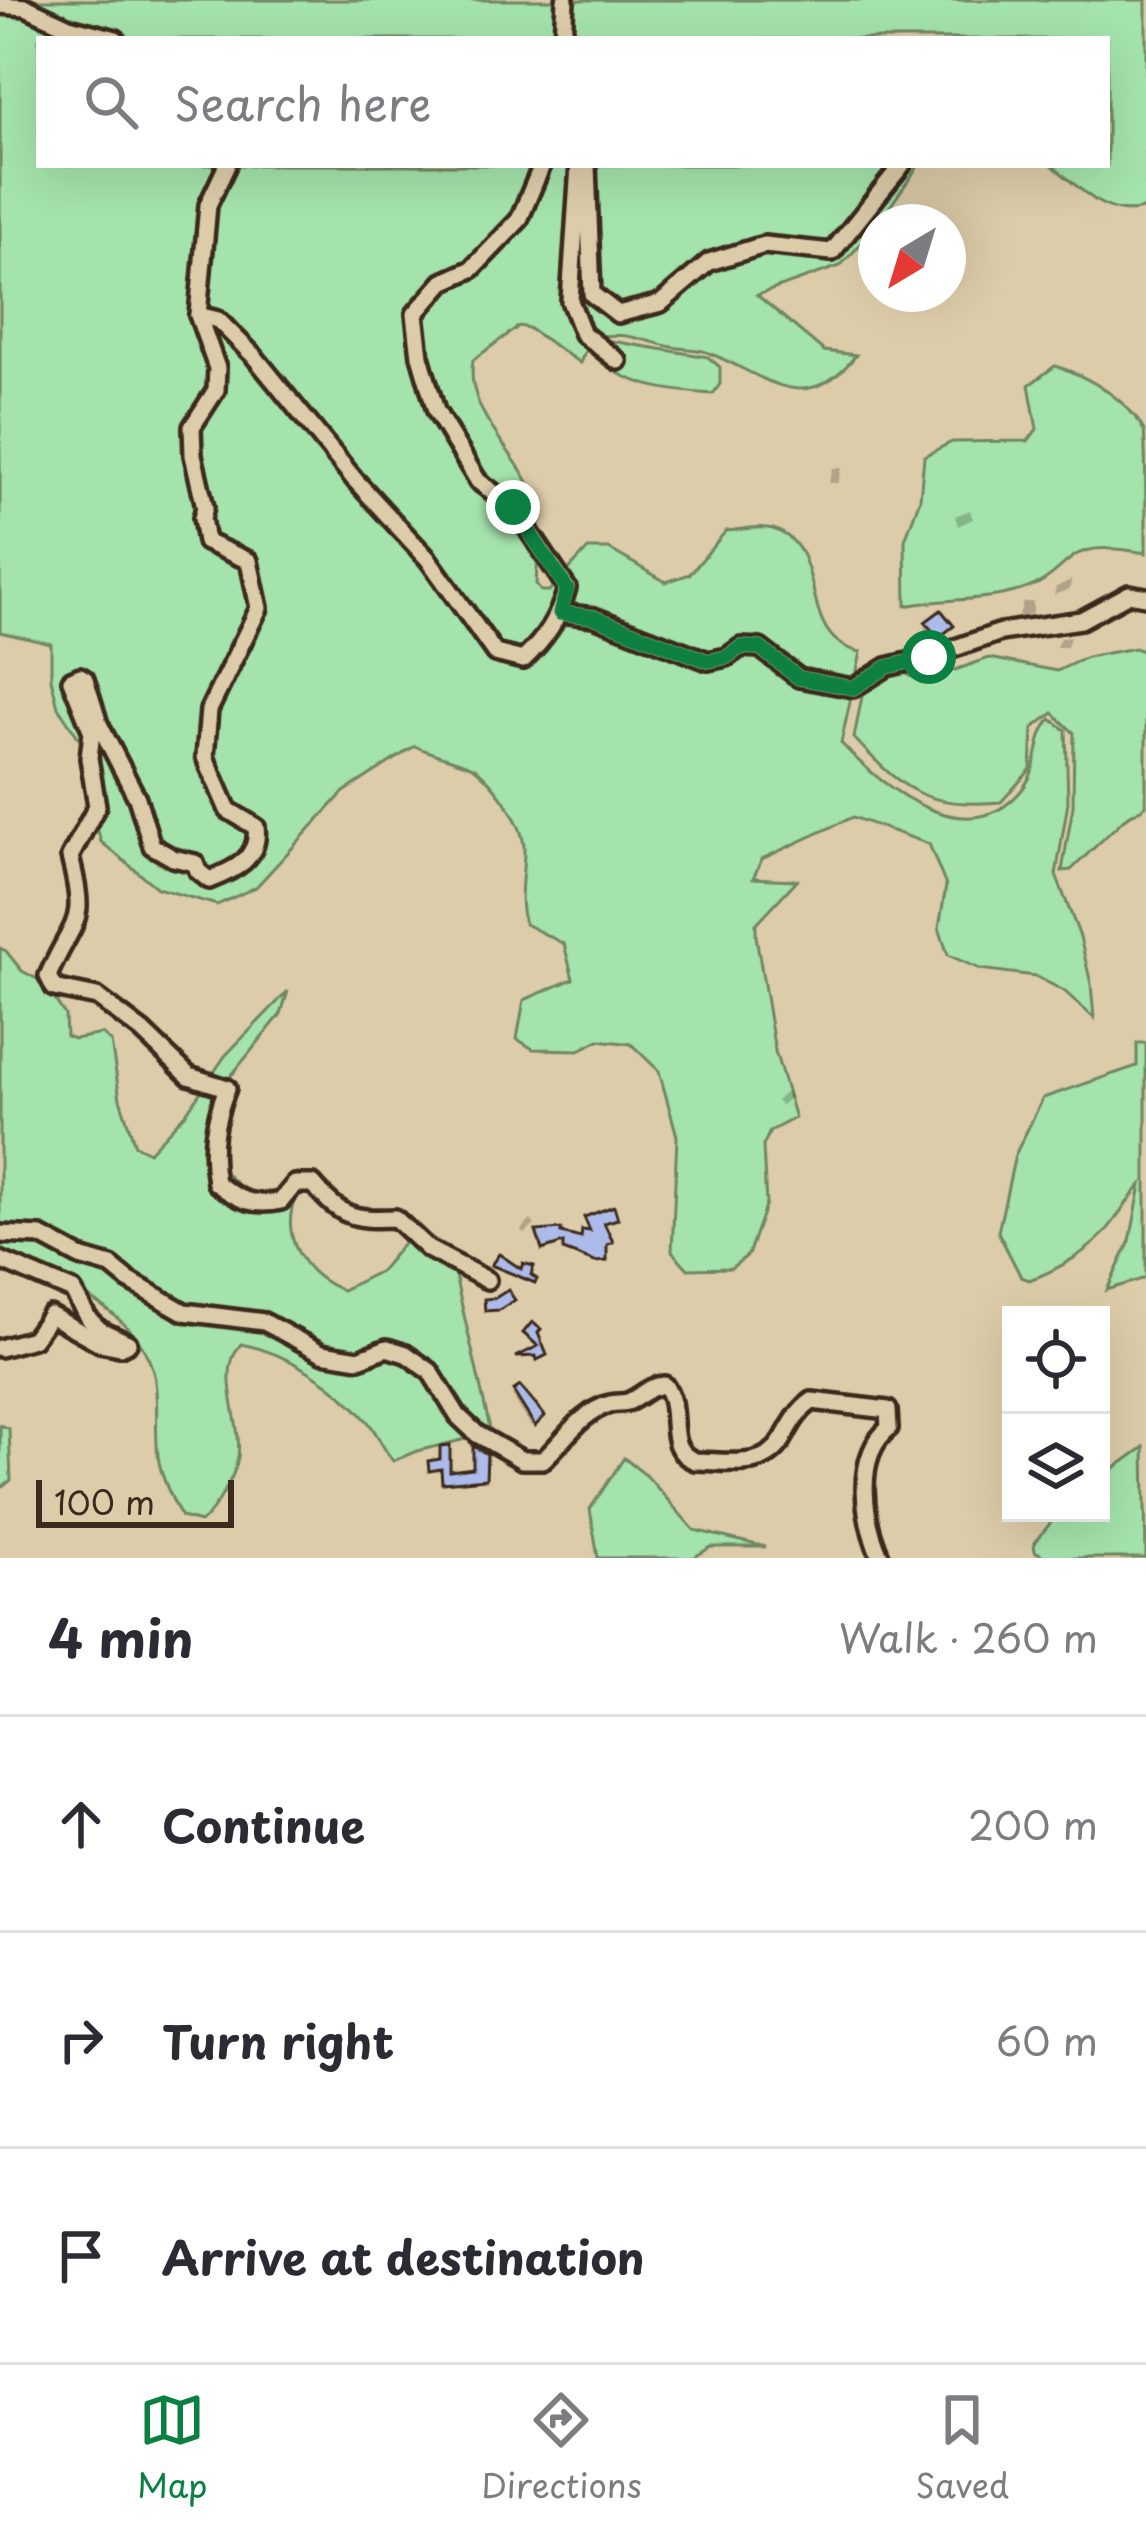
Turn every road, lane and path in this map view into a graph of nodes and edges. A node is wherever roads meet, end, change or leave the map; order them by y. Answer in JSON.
{"nodes":[{"id":1,"x":565,"y":0,"type":"edge"},
{"id":2,"x":0,"y":5,"type":"edge"},
{"id":3,"x":104,"y":36,"type":"edge"},
{"id":4,"x":562,"y":36,"type":"edge"},
{"id":5,"x":226,"y":168,"type":"edge"},
{"id":6,"x":541,"y":168,"type":"edge"},
{"id":7,"x":583,"y":168,"type":"edge"},
{"id":8,"x":583,"y":168,"type":"edge"},
{"id":9,"x":900,"y":168,"type":"edge"},
{"id":10,"x":199,"y":315,"type":"junction"},
{"id":11,"x":617,"y":361,"type":"dead end"},
{"id":12,"x":1146,"y":596,"type":"edge"},
{"id":13,"x":560,"y":613,"type":"junction"},
{"id":14,"x":0,"y":1234,"type":"edge"},
{"id":15,"x":0,"y":1260,"type":"edge"},
{"id":16,"x":487,"y":1280,"type":"dead end"},
{"id":17,"x":0,"y":1348,"type":"edge"},
{"id":18,"x":880,"y":1558,"type":"edge"}],
"edges":[{"from":1,"to":4,"type":"street"},
{"from":2,"to":3,"type":"street"},
{"from":5,"to":10,"type":"street"},
{"from":6,"to":13,"type":"street"},
{"from":7,"to":9,"type":"street"},
{"from":8,"to":11,"type":"street"},
{"from":10,"to":13,"type":"street"},
{"from":10,"to":16,"type":"street"},
{"from":12,"to":13,"type":"street"},
{"from":14,"to":18,"type":"street"},
{"from":15,"to":17,"type":"street"}]}
